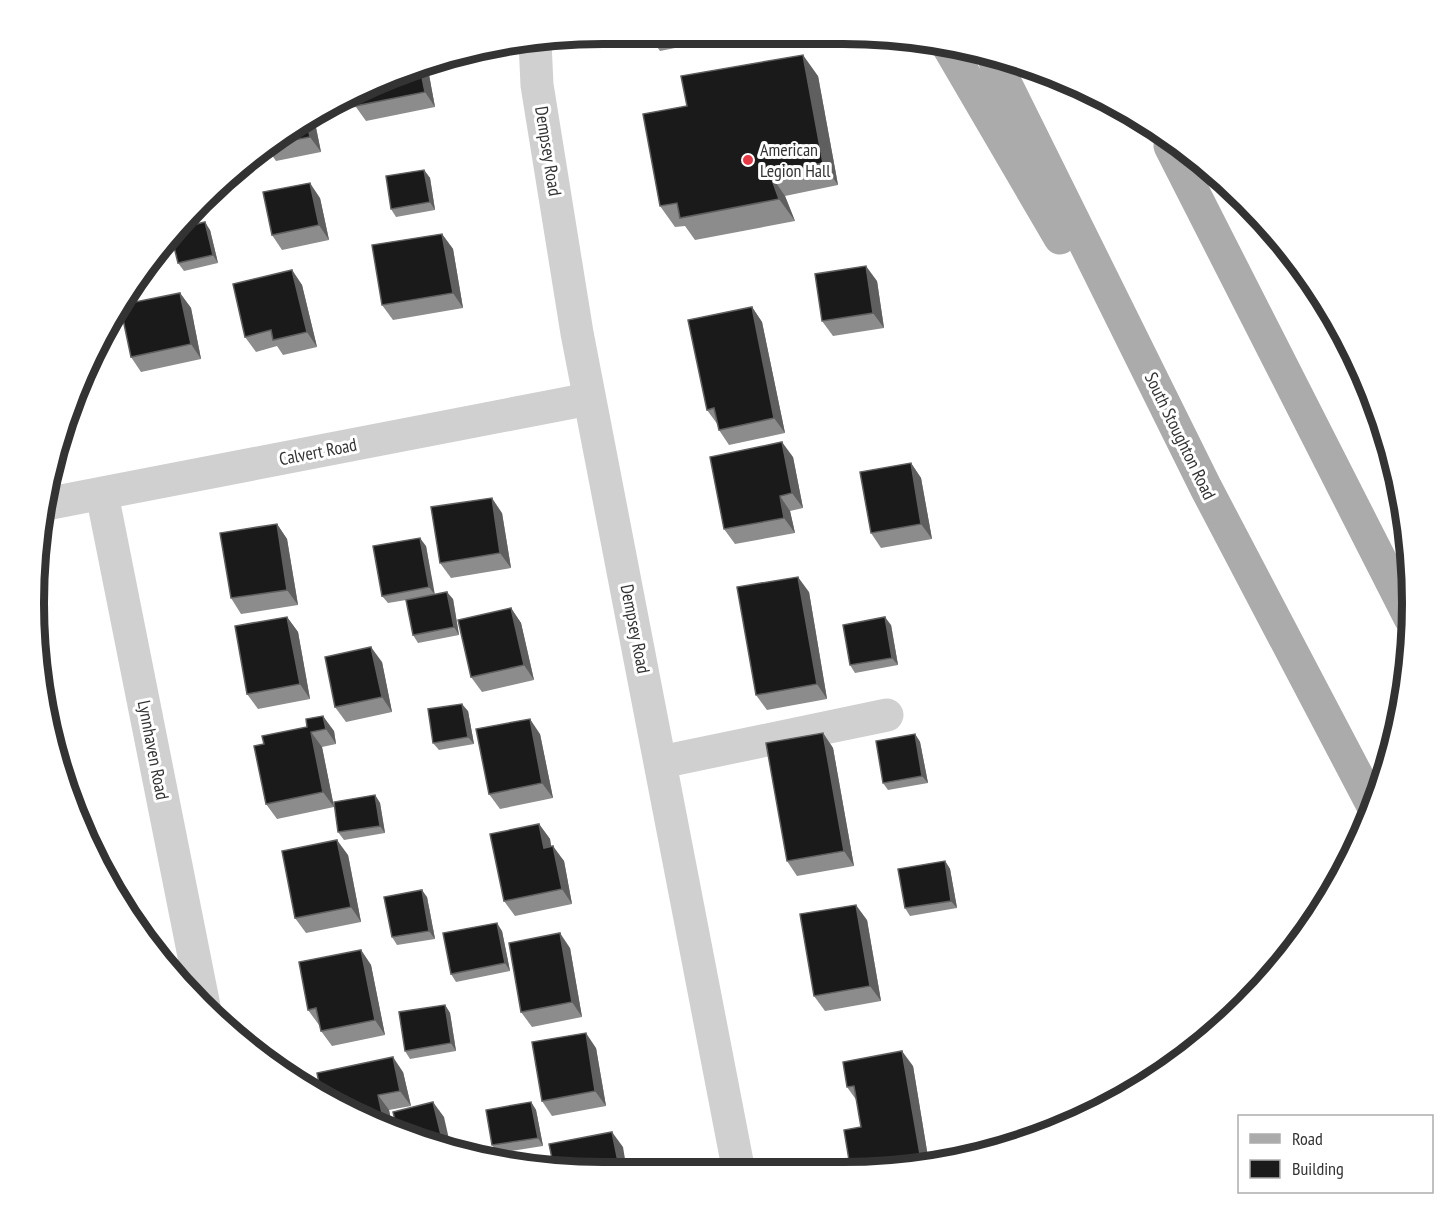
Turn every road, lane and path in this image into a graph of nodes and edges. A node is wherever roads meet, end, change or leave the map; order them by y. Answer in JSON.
{"nodes":[{"id":1,"x":535,"y":48,"type":"edge"},
{"id":2,"x":523,"y":49,"type":"edge"},
{"id":3,"x":953,"y":54,"type":"edge"},
{"id":4,"x":997,"y":66,"type":"edge"},
{"id":5,"x":537,"y":85,"type":"junction"},
{"id":6,"x":1173,"y":152,"type":"edge"},
{"id":7,"x":589,"y":399,"type":"junction"},
{"id":8,"x":1206,"y":488,"type":"junction"},
{"id":9,"x":102,"y":494,"type":"junction"},
{"id":10,"x":52,"y":503,"type":"edge"},
{"id":11,"x":1402,"y":602,"type":"edge"},
{"id":12,"x":887,"y":716,"type":"dead end"},
{"id":13,"x":661,"y":762,"type":"junction"},
{"id":14,"x":1367,"y":795,"type":"edge"},
{"id":15,"x":201,"y":992,"type":"edge"},
{"id":16,"x":737,"y":1162,"type":"edge"}],
"edges":[{"from":1,"to":5,"type":"street","name":"Dempsey Road"},
{"from":2,"to":5,"type":"street","name":"Dempsey Road"},
{"from":3,"to":8,"type":"main road"},
{"from":4,"to":8,"type":"main road","name":"South Stoughton Road"},
{"from":5,"to":7,"type":"street","name":"Dempsey Road"},
{"from":6,"to":11,"type":"main road"},
{"from":7,"to":9,"type":"street","name":"Calvert Road"},
{"from":7,"to":13,"type":"street","name":"Dempsey Road"},
{"from":8,"to":14,"type":"main road","name":"South Stoughton Road"},
{"from":9,"to":10,"type":"street","name":"Calvert Road"},
{"from":9,"to":15,"type":"street","name":"Lynnhaven Road"},
{"from":12,"to":13,"type":"street"},
{"from":13,"to":16,"type":"street","name":"Dempsey Road"}]}
